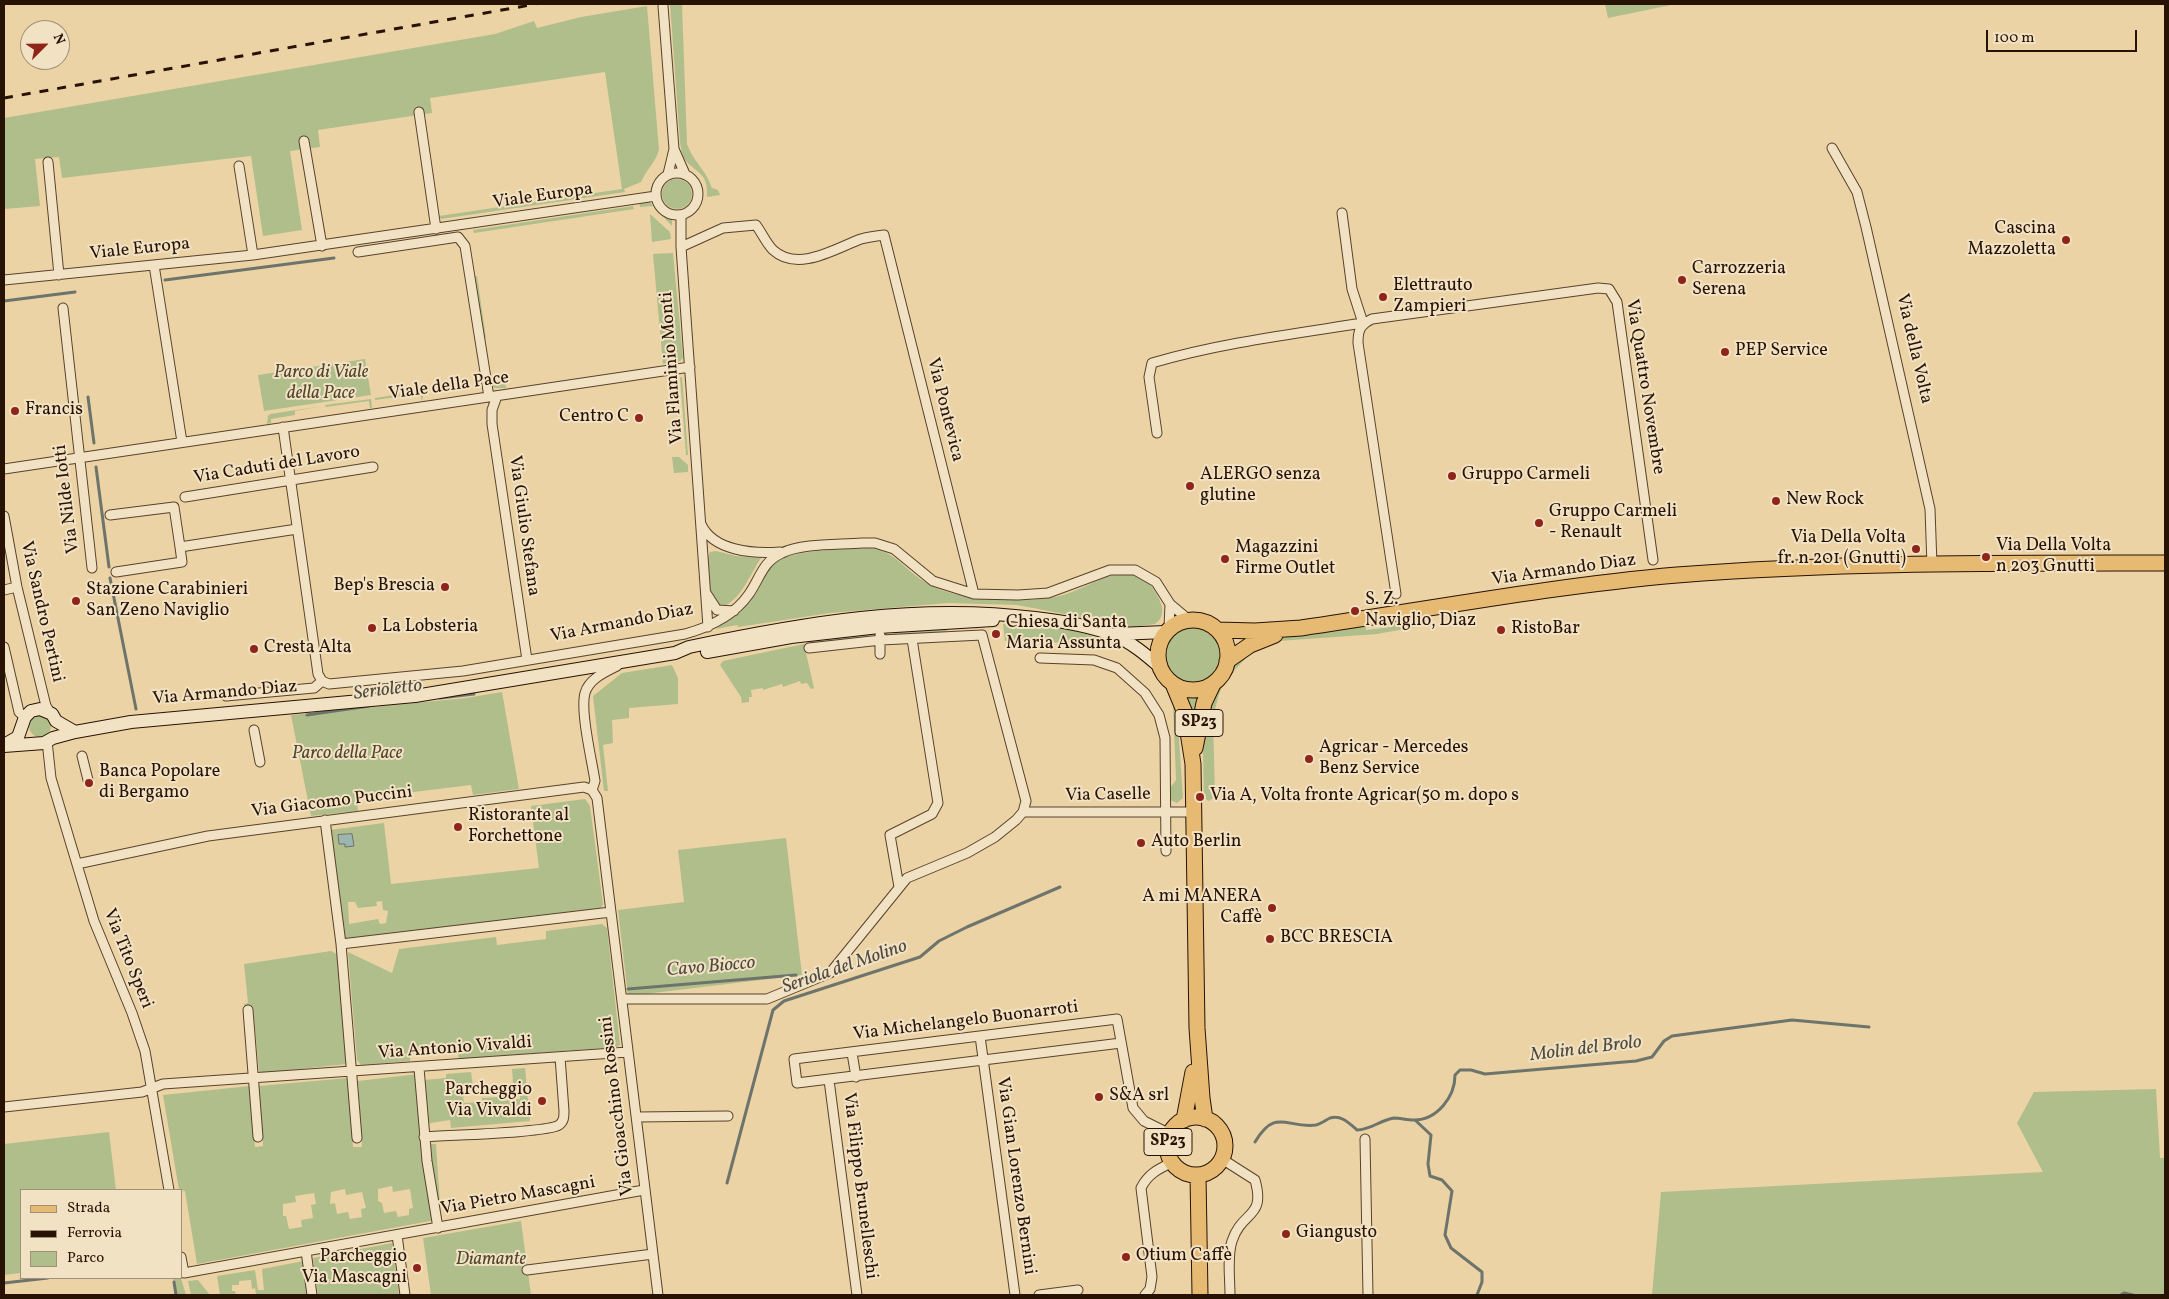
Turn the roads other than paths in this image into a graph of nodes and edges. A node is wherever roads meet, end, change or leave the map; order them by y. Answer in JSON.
{"nodes":[{"id":1,"x":662,"y":6,"type":"dead end"},
{"id":2,"x":420,"y":112,"type":"dead end"},
{"id":3,"x":304,"y":141,"type":"dead end"},
{"id":4,"x":1832,"y":148,"type":"dead end"},
{"id":5,"x":674,"y":149,"type":"junction"},
{"id":6,"x":48,"y":162,"type":"dead end"},
{"id":7,"x":239,"y":166,"type":"dead end"},
{"id":8,"x":668,"y":174,"type":"junction"},
{"id":9,"x":685,"y":174,"type":"junction"},
{"id":10,"x":656,"y":196,"type":"junction"},
{"id":11,"x":1342,"y":214,"type":"dead end"},
{"id":12,"x":680,"y":215,"type":"junction"},
{"id":13,"x":436,"y":229,"type":"junction"},
{"id":14,"x":322,"y":246,"type":"junction"},
{"id":15,"x":681,"y":246,"type":"junction"},
{"id":16,"x":358,"y":252,"type":"dead end"},
{"id":17,"x":253,"y":255,"type":"junction"},
{"id":18,"x":154,"y":265,"type":"junction"},
{"id":19,"x":59,"y":275,"type":"junction"},
{"id":20,"x":4,"y":280,"type":"edge"},
{"id":21,"x":63,"y":308,"type":"dead end"},
{"id":22,"x":1363,"y":323,"type":"junction"},
{"id":23,"x":690,"y":367,"type":"junction"},
{"id":24,"x":493,"y":397,"type":"junction"},
{"id":25,"x":282,"y":428,"type":"junction"},
{"id":26,"x":1157,"y":433,"type":"dead end"},
{"id":27,"x":182,"y":442,"type":"junction"},
{"id":28,"x":79,"y":459,"type":"junction"},
{"id":29,"x":373,"y":467,"type":"dead end"},
{"id":30,"x":4,"y":469,"type":"edge"},
{"id":31,"x":290,"y":479,"type":"junction"},
{"id":32,"x":185,"y":497,"type":"dead end"},
{"id":33,"x":110,"y":515,"type":"dead end"},
{"id":34,"x":4,"y":516,"type":"edge"},
{"id":35,"x":699,"y":518,"type":"junction"},
{"id":36,"x":296,"y":529,"type":"junction"},
{"id":37,"x":715,"y":541,"type":"junction"},
{"id":38,"x":180,"y":547,"type":"junction"},
{"id":39,"x":782,"y":552,"type":"junction"},
{"id":40,"x":762,"y":553,"type":"junction"},
{"id":41,"x":701,"y":554,"type":"junction"},
{"id":42,"x":1653,"y":560,"type":"dead end"},
{"id":43,"x":2165,"y":563,"type":"edge"},
{"id":44,"x":764,"y":565,"type":"junction"},
{"id":45,"x":1932,"y":565,"type":"junction"},
{"id":46,"x":92,"y":568,"type":"dead end"},
{"id":47,"x":116,"y":572,"type":"dead end"},
{"id":48,"x":17,"y":587,"type":"junction"},
{"id":49,"x":4,"y":590,"type":"edge"},
{"id":50,"x":705,"y":591,"type":"junction"},
{"id":51,"x":974,"y":594,"type":"junction"},
{"id":52,"x":1396,"y":594,"type":"dead end"},
{"id":53,"x":1170,"y":604,"type":"junction"},
{"id":54,"x":734,"y":611,"type":"junction"},
{"id":55,"x":900,"y":614,"type":"junction"},
{"id":56,"x":1030,"y":617,"type":"junction"},
{"id":57,"x":1189,"y":620,"type":"junction"},
{"id":58,"x":962,"y":622,"type":"junction"},
{"id":59,"x":708,"y":627,"type":"junction"},
{"id":60,"x":879,"y":627,"type":"junction"},
{"id":61,"x":1301,"y":628,"type":"junction"},
{"id":62,"x":1168,"y":630,"type":"junction"},
{"id":63,"x":1218,"y":630,"type":"junction"},
{"id":64,"x":1112,"y":634,"type":"junction"},
{"id":65,"x":948,"y":637,"type":"junction"},
{"id":66,"x":912,"y":639,"type":"junction"},
{"id":67,"x":881,"y":640,"type":"junction"},
{"id":68,"x":4,"y":647,"type":"edge"},
{"id":69,"x":809,"y":648,"type":"dead end"},
{"id":70,"x":675,"y":653,"type":"junction"},
{"id":71,"x":880,"y":654,"type":"dead end"},
{"id":72,"x":1040,"y":658,"type":"dead end"},
{"id":73,"x":527,"y":660,"type":"junction"},
{"id":74,"x":1227,"y":661,"type":"junction"},
{"id":75,"x":626,"y":662,"type":"junction"},
{"id":76,"x":1160,"y":667,"type":"junction"},
{"id":77,"x":322,"y":682,"type":"junction"},
{"id":78,"x":1173,"y":684,"type":"junction"},
{"id":79,"x":1213,"y":684,"type":"junction"},
{"id":80,"x":226,"y":696,"type":"dead end"},
{"id":81,"x":54,"y":718,"type":"junction"},
{"id":82,"x":24,"y":722,"type":"junction"},
{"id":83,"x":254,"y":730,"type":"dead end"},
{"id":84,"x":75,"y":732,"type":"junction"},
{"id":85,"x":45,"y":741,"type":"junction"},
{"id":86,"x":4,"y":746,"type":"edge"},
{"id":87,"x":82,"y":756,"type":"dead end"},
{"id":88,"x":260,"y":762,"type":"dead end"},
{"id":89,"x":1193,"y":764,"type":"junction"},
{"id":90,"x":88,"y":780,"type":"dead end"},
{"id":91,"x":592,"y":790,"type":"junction"},
{"id":92,"x":1023,"y":812,"type":"junction"},
{"id":93,"x":1165,"y":812,"type":"junction"},
{"id":94,"x":1194,"y":812,"type":"junction"},
{"id":95,"x":325,"y":820,"type":"junction"},
{"id":96,"x":1166,"y":851,"type":"dead end"},
{"id":97,"x":77,"y":864,"type":"junction"},
{"id":98,"x":899,"y":887,"type":"junction"},
{"id":99,"x":610,"y":912,"type":"junction"},
{"id":100,"x":341,"y":944,"type":"junction"},
{"id":101,"x":622,"y":999,"type":"junction"},
{"id":102,"x":248,"y":1010,"type":"dead end"},
{"id":103,"x":1197,"y":1028,"type":"junction"},
{"id":104,"x":980,"y":1036,"type":"junction"},
{"id":105,"x":1121,"y":1044,"type":"junction"},
{"id":106,"x":628,"y":1052,"type":"junction"},
{"id":107,"x":852,"y":1053,"type":"junction"},
{"id":108,"x":560,"y":1057,"type":"junction"},
{"id":109,"x":983,"y":1061,"type":"junction"},
{"id":110,"x":419,"y":1068,"type":"junction"},
{"id":111,"x":352,"y":1072,"type":"junction"},
{"id":112,"x":856,"y":1077,"type":"junction"},
{"id":113,"x":253,"y":1078,"type":"junction"},
{"id":114,"x":830,"y":1080,"type":"junction"},
{"id":115,"x":152,"y":1088,"type":"junction"},
{"id":116,"x":4,"y":1107,"type":"edge"},
{"id":117,"x":728,"y":1116,"type":"dead end"},
{"id":118,"x":637,"y":1117,"type":"junction"},
{"id":119,"x":1205,"y":1118,"type":"junction"},
{"id":120,"x":1184,"y":1120,"type":"junction"},
{"id":121,"x":1170,"y":1134,"type":"junction"},
{"id":122,"x":424,"y":1136,"type":"junction"},
{"id":123,"x":258,"y":1137,"type":"dead end"},
{"id":124,"x":357,"y":1138,"type":"dead end"},
{"id":125,"x":1365,"y":1139,"type":"dead end"},
{"id":126,"x":1222,"y":1159,"type":"junction"},
{"id":127,"x":1173,"y":1162,"type":"junction"},
{"id":128,"x":1198,"y":1175,"type":"junction"},
{"id":129,"x":169,"y":1189,"type":"edge"},
{"id":130,"x":644,"y":1190,"type":"junction"},
{"id":131,"x":438,"y":1228,"type":"junction"},
{"id":132,"x":397,"y":1235,"type":"junction"},
{"id":133,"x":306,"y":1251,"type":"junction"},
{"id":134,"x":653,"y":1254,"type":"junction"},
{"id":135,"x":182,"y":1262,"type":"edge"},
{"id":136,"x":527,"y":1270,"type":"dead end"},
{"id":137,"x":1078,"y":1290,"type":"dead end"},
{"id":138,"x":312,"y":1295,"type":"edge"},
{"id":139,"x":405,"y":1295,"type":"edge"},
{"id":140,"x":658,"y":1295,"type":"edge"},
{"id":141,"x":857,"y":1295,"type":"edge"},
{"id":142,"x":1015,"y":1295,"type":"edge"},
{"id":143,"x":1039,"y":1295,"type":"edge"},
{"id":144,"x":1145,"y":1295,"type":"edge"},
{"id":145,"x":1200,"y":1295,"type":"edge"},
{"id":146,"x":1230,"y":1295,"type":"edge"},
{"id":147,"x":1368,"y":1295,"type":"edge"}],
"edges":[{"from":1,"to":5,"type":"street"},
{"from":2,"to":13,"type":"street"},
{"from":3,"to":14,"type":"street"},
{"from":4,"to":45,"type":"street","name":"Via della Volta"},
{"from":5,"to":8,"type":"street"},
{"from":5,"to":9,"type":"street"},
{"from":6,"to":19,"type":"street"},
{"from":7,"to":17,"type":"street"},
{"from":8,"to":9,"type":"street"},
{"from":8,"to":10,"type":"street"},
{"from":9,"to":12,"type":"street"},
{"from":10,"to":12,"type":"street"},
{"from":10,"to":13,"type":"street","name":"Viale Europa"},
{"from":11,"to":22,"type":"street"},
{"from":12,"to":15,"type":"street","name":"Via Flaminio Monti"},
{"from":13,"to":14,"type":"street","name":"Viale Europa"},
{"from":14,"to":17,"type":"street","name":"Viale Europa"},
{"from":15,"to":23,"type":"street","name":"Via Flaminio Monti"},
{"from":15,"to":51,"type":"street","name":"Via Pontevica"},
{"from":16,"to":24,"type":"street","name":"Via Giulio Stefana"},
{"from":17,"to":18,"type":"street","name":"Viale Europa"},
{"from":18,"to":19,"type":"street","name":"Viale Europa"},
{"from":18,"to":27,"type":"street"},
{"from":19,"to":20,"type":"street","name":"Viale Europa"},
{"from":21,"to":28,"type":"street","name":"Via Nilde Iotti"},
{"from":22,"to":26,"type":"street","name":"Via Quattro Novembre"},
{"from":22,"to":42,"type":"street","name":"Via Quattro Novembre"},
{"from":22,"to":52,"type":"street"},
{"from":23,"to":24,"type":"street","name":"Viale della Pace"},
{"from":23,"to":35,"type":"street","name":"Via Flaminio Monti"},
{"from":24,"to":25,"type":"street","name":"Viale della Pace"},
{"from":24,"to":73,"type":"street","name":"Via Giulio Stefana"},
{"from":25,"to":27,"type":"street","name":"Viale della Pace"},
{"from":25,"to":31,"type":"street","name":"Via Caduti del Lavoro"},
{"from":27,"to":28,"type":"street","name":"Viale della Pace"},
{"from":28,"to":30,"type":"street","name":"Viale della Pace"},
{"from":28,"to":46,"type":"street","name":"Via Nilde Iotti"},
{"from":29,"to":31,"type":"street","name":"Via Caduti del Lavoro"},
{"from":31,"to":32,"type":"street","name":"Via Caduti del Lavoro"},
{"from":31,"to":36,"type":"street","name":"Via Caduti del Lavoro"},
{"from":33,"to":38,"type":"street"},
{"from":34,"to":48,"type":"street","name":"Via Sandro Pertini"},
{"from":35,"to":37,"type":"street","name":"Via Flaminio Monti"},
{"from":35,"to":41,"type":"street","name":"Via Flaminio Monti"},
{"from":36,"to":38,"type":"street"},
{"from":36,"to":77,"type":"street","name":"Via Caduti del Lavoro"},
{"from":37,"to":40,"type":"street"},
{"from":37,"to":41,"type":"street"},
{"from":38,"to":47,"type":"street"},
{"from":39,"to":40,"type":"street"},
{"from":39,"to":44,"type":"street","name":"Via Armando Diaz"},
{"from":39,"to":51,"type":"street","name":"Via Armando Diaz"},
{"from":40,"to":44,"type":"street"},
{"from":41,"to":50,"type":"street","name":"Via Flaminio Monti"},
{"from":43,"to":45,"type":"main road"},
{"from":44,"to":54,"type":"street","name":"Via Armando Diaz"},
{"from":45,"to":61,"type":"main road","name":"Via Armando Diaz"},
{"from":48,"to":49,"type":"street"},
{"from":48,"to":81,"type":"street","name":"Via Sandro Pertini"},
{"from":50,"to":54,"type":"street"},
{"from":50,"to":59,"type":"street","name":"Via Flaminio Monti"},
{"from":51,"to":53,"type":"street","name":"Via Armando Diaz"},
{"from":53,"to":57,"type":"street","name":"Via Armando Diaz"},
{"from":53,"to":62,"type":"street"},
{"from":54,"to":59,"type":"street","name":"Via Armando Diaz"},
{"from":55,"to":56,"type":"main road","name":"Via Armando Diaz"},
{"from":55,"to":60,"type":"main road","name":"Via Armando Diaz"},
{"from":55,"to":70,"type":"main road","name":"Via Armando Diaz"},
{"from":56,"to":58,"type":"main road","name":"Via Armando Diaz"},
{"from":56,"to":64,"type":"main road","name":"Via Armando Diaz"},
{"from":57,"to":62,"type":"main road"},
{"from":57,"to":63,"type":"main road"},
{"from":58,"to":60,"type":"main road","name":"Via Armando Diaz"},
{"from":58,"to":65,"type":"street"},
{"from":59,"to":73,"type":"street","name":"Via Armando Diaz"},
{"from":60,"to":67,"type":"street"},
{"from":60,"to":70,"type":"main road","name":"Via Armando Diaz"},
{"from":61,"to":63,"type":"main road","name":"Via Armando Diaz"},
{"from":61,"to":74,"type":"main road","name":"Via Armando Diaz"},
{"from":62,"to":64,"type":"main road","name":"Via Armando Diaz"},
{"from":62,"to":76,"type":"main road"},
{"from":63,"to":74,"type":"main road"},
{"from":64,"to":76,"type":"main road","name":"Via Armando Diaz"},
{"from":65,"to":66,"type":"street"},
{"from":65,"to":92,"type":"street"},
{"from":66,"to":67,"type":"street"},
{"from":66,"to":98,"type":"street"},
{"from":67,"to":69,"type":"street"},
{"from":67,"to":71,"type":"street"},
{"from":68,"to":82,"type":"street"},
{"from":70,"to":75,"type":"main road","name":"Via Armando Diaz"},
{"from":72,"to":93,"type":"street"},
{"from":73,"to":77,"type":"street","name":"Via Armando Diaz"},
{"from":74,"to":79,"type":"main road"},
{"from":75,"to":84,"type":"main road","name":"Via Armando Diaz"},
{"from":75,"to":91,"type":"street","name":"Via Gioacchino Rossini"},
{"from":76,"to":78,"type":"main road"},
{"from":77,"to":80,"type":"street","name":"Via Armando Diaz"},
{"from":78,"to":79,"type":"main road"},
{"from":78,"to":89,"type":"main road","number":"SP23"},
{"from":79,"to":89,"type":"main road","number":"SP23"},
{"from":81,"to":82,"type":"main road"},
{"from":81,"to":84,"type":"main road"},
{"from":81,"to":85,"type":"main road"},
{"from":82,"to":85,"type":"main road"},
{"from":82,"to":86,"type":"main road","name":"Via Armando Diaz"},
{"from":83,"to":88,"type":"street"},
{"from":84,"to":85,"type":"main road","name":"Via Armando Diaz"},
{"from":85,"to":86,"type":"main road","name":"Via Armando Diaz"},
{"from":85,"to":97,"type":"street","name":"Via Tito Speri"},
{"from":87,"to":90,"type":"street"},
{"from":89,"to":94,"type":"main road","number":"SP23"},
{"from":91,"to":95,"type":"street","name":"Via Giacomo Puccini"},
{"from":91,"to":99,"type":"street","name":"Via Gioacchino Rossini"},
{"from":92,"to":93,"type":"street","name":"Via Caselle"},
{"from":92,"to":98,"type":"street"},
{"from":93,"to":94,"type":"street","name":"Via Caselle"},
{"from":93,"to":96,"type":"street"},
{"from":94,"to":103,"type":"main road","number":"SP23"},
{"from":95,"to":97,"type":"street","name":"Via Giacomo Puccini"},
{"from":95,"to":100,"type":"street"},
{"from":97,"to":115,"type":"street","name":"Via Tito Speri"},
{"from":98,"to":101,"type":"street"},
{"from":99,"to":100,"type":"street"},
{"from":99,"to":101,"type":"street","name":"Via Gioacchino Rossini"},
{"from":100,"to":111,"type":"street"},
{"from":101,"to":106,"type":"street","name":"Via Gioacchino Rossini"},
{"from":102,"to":113,"type":"street"},
{"from":103,"to":119,"type":"main road","number":"SP23"},
{"from":103,"to":120,"type":"main road","number":"SP23"},
{"from":104,"to":105,"type":"street","name":"Via Michelangelo Buonarroti"},
{"from":104,"to":107,"type":"street","name":"Via Michelangelo Buonarroti"},
{"from":104,"to":109,"type":"street","name":"Via Gian Lorenzo Bernini"},
{"from":105,"to":109,"type":"street"},
{"from":105,"to":121,"type":"street","name":"Via Michelangelo Buonarroti"},
{"from":106,"to":108,"type":"street","name":"Via Antonio Vivaldi"},
{"from":106,"to":118,"type":"street","name":"Via Gioacchino Rossini"},
{"from":107,"to":112,"type":"street"},
{"from":107,"to":114,"type":"street","name":"Via Michelangelo Buonarroti"},
{"from":108,"to":110,"type":"street","name":"Via Antonio Vivaldi"},
{"from":108,"to":122,"type":"street"},
{"from":109,"to":112,"type":"street"},
{"from":109,"to":142,"type":"street","name":"Via Gian Lorenzo Bernini"},
{"from":110,"to":111,"type":"street","name":"Via Antonio Vivaldi"},
{"from":110,"to":122,"type":"street"},
{"from":111,"to":113,"type":"street","name":"Via Antonio Vivaldi"},
{"from":111,"to":124,"type":"street"},
{"from":112,"to":114,"type":"street"},
{"from":113,"to":115,"type":"street","name":"Via Antonio Vivaldi"},
{"from":113,"to":123,"type":"street"},
{"from":114,"to":141,"type":"street","name":"Via Filippo Brunelleschi"},
{"from":115,"to":116,"type":"street","name":"Via Antonio Vivaldi"},
{"from":115,"to":129,"type":"street","name":"Via Tito Speri"},
{"from":117,"to":118,"type":"street"},
{"from":118,"to":130,"type":"street","name":"Via Gioacchino Rossini"},
{"from":119,"to":120,"type":"main road","number":"SP23"},
{"from":119,"to":126,"type":"main road","number":"SP23"},
{"from":120,"to":121,"type":"main road","number":"SP23"},
{"from":121,"to":127,"type":"main road","number":"SP23"},
{"from":122,"to":131,"type":"street"},
{"from":125,"to":147,"type":"street"},
{"from":126,"to":128,"type":"main road","number":"SP23"},
{"from":126,"to":146,"type":"street"},
{"from":127,"to":128,"type":"main road","number":"SP23"},
{"from":127,"to":144,"type":"street"},
{"from":128,"to":145,"type":"main road","number":"SP23"},
{"from":130,"to":131,"type":"street","name":"Via Pietro Mascagni"},
{"from":130,"to":134,"type":"street","name":"Via Gioacchino Rossini"},
{"from":131,"to":132,"type":"street","name":"Via Pietro Mascagni"},
{"from":132,"to":133,"type":"street","name":"Via Pietro Mascagni"},
{"from":132,"to":139,"type":"street"},
{"from":133,"to":135,"type":"street","name":"Via Pietro Mascagni"},
{"from":133,"to":138,"type":"street"},
{"from":134,"to":136,"type":"street"},
{"from":134,"to":140,"type":"street","name":"Via Gioacchino Rossini"},
{"from":137,"to":143,"type":"street"}]}
